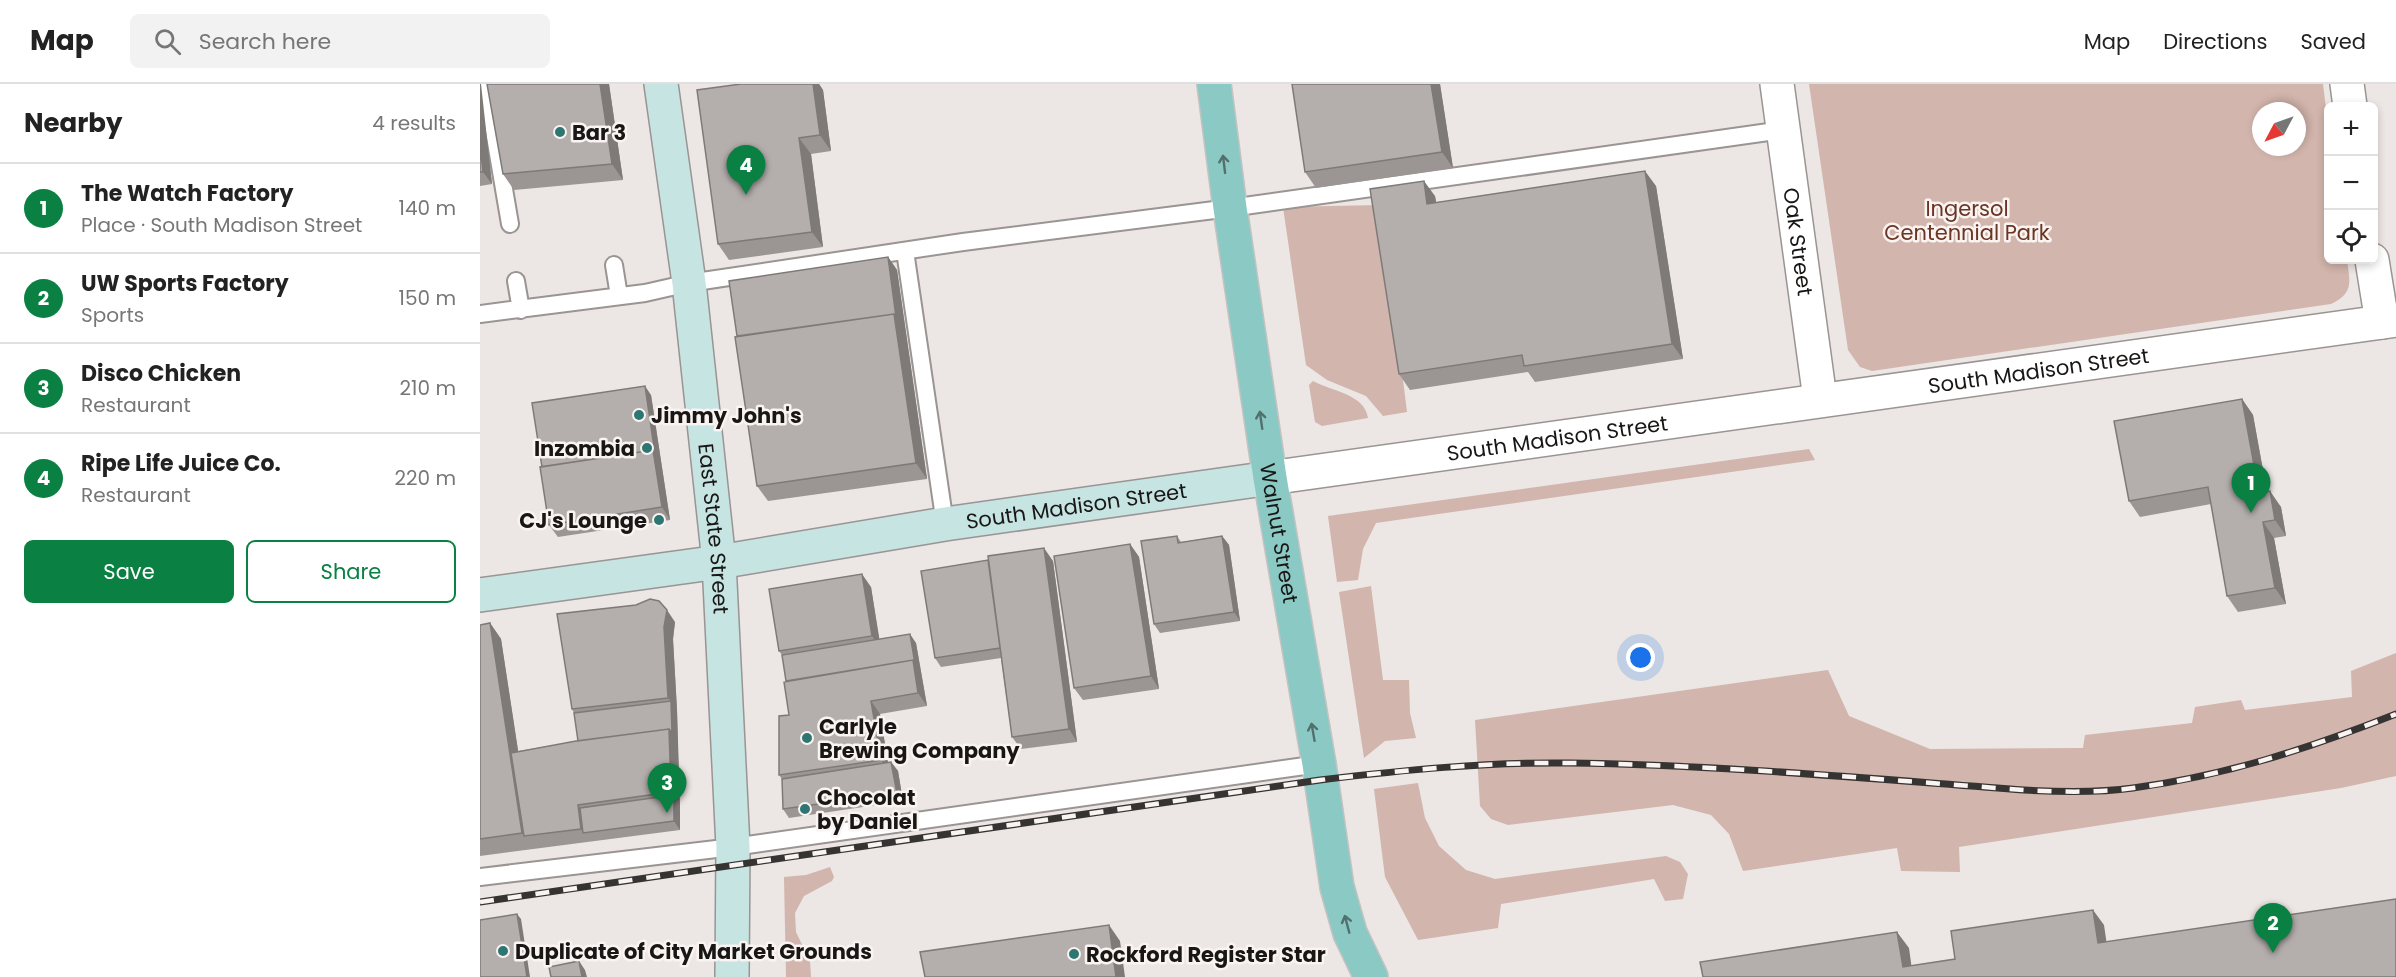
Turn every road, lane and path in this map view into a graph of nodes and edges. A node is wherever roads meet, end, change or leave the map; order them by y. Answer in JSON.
{"nodes":[{"id":1,"x":486,"y":84,"type":"edge"},
{"id":2,"x":661,"y":84,"type":"edge"},
{"id":3,"x":1214,"y":84,"type":"edge"},
{"id":4,"x":1777,"y":84,"type":"edge"},
{"id":5,"x":2347,"y":84,"type":"edge"},
{"id":6,"x":2349,"y":102,"type":"edge"},
{"id":7,"x":1783,"y":130,"type":"junction"},
{"id":8,"x":1230,"y":208,"type":"junction"},
{"id":9,"x":510,"y":224,"type":"dead end"},
{"id":10,"x":905,"y":251,"type":"junction"},
{"id":11,"x":2373,"y":264,"type":"edge"},
{"id":12,"x":614,"y":265,"type":"dead end"},
{"id":13,"x":516,"y":281,"type":"dead end"},
{"id":14,"x":689,"y":283,"type":"junction"},
{"id":15,"x":619,"y":296,"type":"junction"},
{"id":16,"x":521,"y":310,"type":"junction"},
{"id":17,"x":480,"y":314,"type":"edge"},
{"id":18,"x":2389,"y":321,"type":"edge"},
{"id":19,"x":1820,"y":399,"type":"junction"},
{"id":20,"x":1270,"y":478,"type":"junction"},
{"id":21,"x":945,"y":524,"type":"junction"},
{"id":22,"x":719,"y":562,"type":"junction"},
{"id":23,"x":480,"y":595,"type":"edge"},
{"id":24,"x":1319,"y":764,"type":"junction"},
{"id":25,"x":733,"y":847,"type":"junction"},
{"id":26,"x":480,"y":877,"type":"edge"},
{"id":27,"x":732,"y":977,"type":"edge"},
{"id":28,"x":1371,"y":977,"type":"edge"}],
"edges":[{"from":1,"to":9,"type":"lane"},
{"from":2,"to":14,"type":"main road","name":"East State Street"},
{"from":8,"to":3,"type":"main road","name":"Walnut Street","one_way":true},
{"from":4,"to":7,"type":"street","name":"Oak Street"},
{"from":5,"to":6,"type":"street"},
{"from":7,"to":8,"type":"lane"},
{"from":7,"to":19,"type":"street","name":"Oak Street"},
{"from":8,"to":10,"type":"lane"},
{"from":20,"to":8,"type":"main road","name":"Walnut Street","one_way":true},
{"from":10,"to":14,"type":"lane"},
{"from":10,"to":21,"type":"lane"},
{"from":11,"to":18,"type":"street"},
{"from":12,"to":15,"type":"lane"},
{"from":13,"to":16,"type":"lane"},
{"from":14,"to":15,"type":"lane"},
{"from":14,"to":22,"type":"main road","name":"East State Street"},
{"from":15,"to":16,"type":"lane"},
{"from":16,"to":17,"type":"lane"},
{"from":18,"to":19,"type":"street","name":"South Madison Street"},
{"from":19,"to":20,"type":"street","name":"South Madison Street"},
{"from":20,"to":21,"type":"main road","name":"South Madison Street"},
{"from":24,"to":20,"type":"main road","name":"Walnut Street","one_way":true},
{"from":21,"to":22,"type":"main road","name":"South Madison Street"},
{"from":22,"to":23,"type":"main road","name":"South Madison Street"},
{"from":22,"to":25,"type":"main road","name":"East State Street"},
{"from":24,"to":25,"type":"lane"},
{"from":28,"to":24,"type":"main road","name":"Walnut Street","one_way":true},
{"from":25,"to":26,"type":"lane"},
{"from":25,"to":27,"type":"main road","name":"East State Street"}]}
